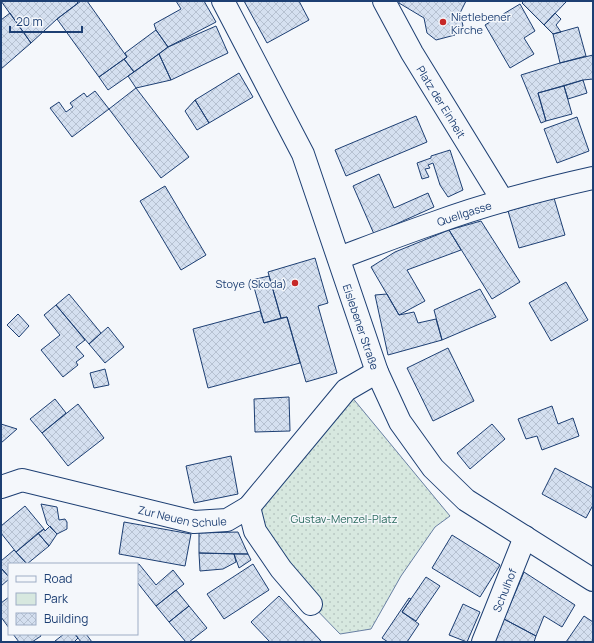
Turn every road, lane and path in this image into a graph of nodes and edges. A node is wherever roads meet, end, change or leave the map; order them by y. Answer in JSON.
{"nodes":[{"id":1,"x":223,"y":1,"type":"edge"},
{"id":2,"x":384,"y":1,"type":"edge"},
{"id":3,"x":593,"y":178,"type":"edge"},
{"id":4,"x":495,"y":203,"type":"junction"},
{"id":5,"x":339,"y":258,"type":"junction"},
{"id":6,"x":376,"y":372,"type":"junction"},
{"id":7,"x":1,"y":487,"type":"edge"},
{"id":8,"x":249,"y":507,"type":"junction"},
{"id":9,"x":525,"y":537,"type":"junction"},
{"id":10,"x":593,"y":580,"type":"edge"},
{"id":11,"x":311,"y":604,"type":"dead end"},
{"id":12,"x":483,"y":642,"type":"edge"}],
"edges":[{"from":1,"to":5,"type":"street","name":"Eislebener Straße"},
{"from":2,"to":4,"type":"street","name":"Platz der Einheit"},
{"from":3,"to":4,"type":"street","name":"Quellgasse"},
{"from":4,"to":5,"type":"street","name":"Quellgasse"},
{"from":5,"to":6,"type":"street","name":"Eislebener Straße"},
{"from":6,"to":8,"type":"street","name":"Zur Neuen Schule"},
{"from":6,"to":9,"type":"street","name":"Eislebener Straße"},
{"from":7,"to":8,"type":"street","name":"Zur Neuen Schule"},
{"from":8,"to":11,"type":"street"},
{"from":9,"to":10,"type":"street","name":"Eislebener Straße"},
{"from":9,"to":12,"type":"street","name":"Schulhof"}]}
